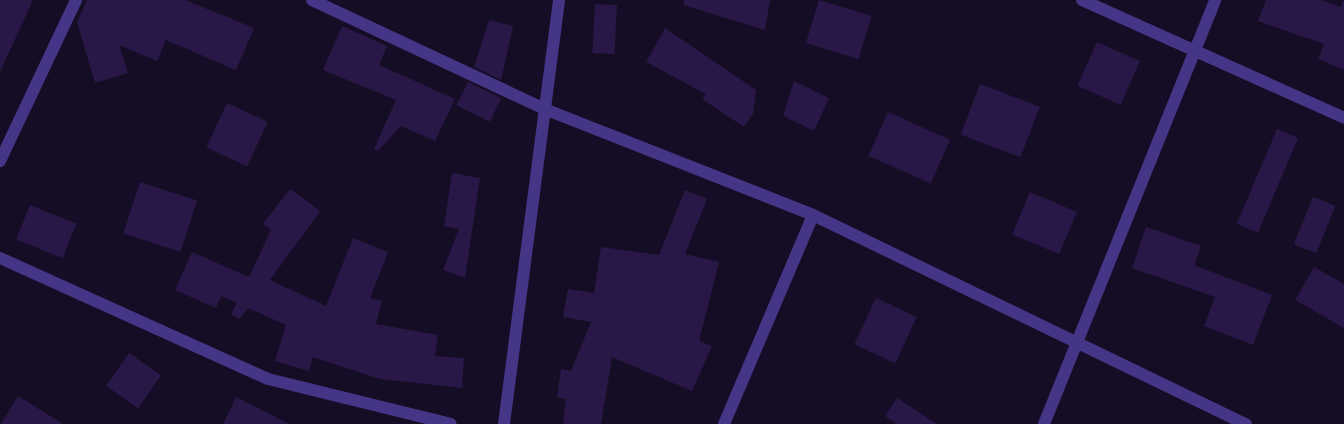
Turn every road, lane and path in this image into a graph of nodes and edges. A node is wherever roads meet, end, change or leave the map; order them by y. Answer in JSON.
{"nodes":[{"id":1,"x":76,"y":0,"type":"edge"},
{"id":2,"x":312,"y":0,"type":"edge"},
{"id":3,"x":559,"y":0,"type":"edge"},
{"id":4,"x":1082,"y":0,"type":"edge"},
{"id":5,"x":1215,"y":0,"type":"edge"},
{"id":6,"x":1192,"y":52,"type":"junction"},
{"id":7,"x":547,"y":110,"type":"junction"},
{"id":8,"x":1344,"y":118,"type":"edge"},
{"id":9,"x":0,"y":161,"type":"edge"},
{"id":10,"x":813,"y":215,"type":"junction"},
{"id":11,"x":0,"y":258,"type":"edge"},
{"id":12,"x":1077,"y":342,"type":"junction"},
{"id":13,"x":450,"y":424,"type":"edge"},
{"id":14,"x":504,"y":424,"type":"edge"},
{"id":15,"x":724,"y":424,"type":"edge"},
{"id":16,"x":1044,"y":424,"type":"edge"},
{"id":17,"x":1246,"y":424,"type":"edge"}],
"edges":[{"from":1,"to":9,"type":"street"},
{"from":2,"to":7,"type":"street"},
{"from":3,"to":7,"type":"street"},
{"from":4,"to":6,"type":"street"},
{"from":5,"to":6,"type":"street"},
{"from":6,"to":8,"type":"street"},
{"from":6,"to":12,"type":"street"},
{"from":7,"to":10,"type":"street"},
{"from":7,"to":14,"type":"street"},
{"from":10,"to":12,"type":"street"},
{"from":10,"to":15,"type":"street"},
{"from":11,"to":13,"type":"street"},
{"from":12,"to":16,"type":"street"},
{"from":12,"to":17,"type":"street"}]}
